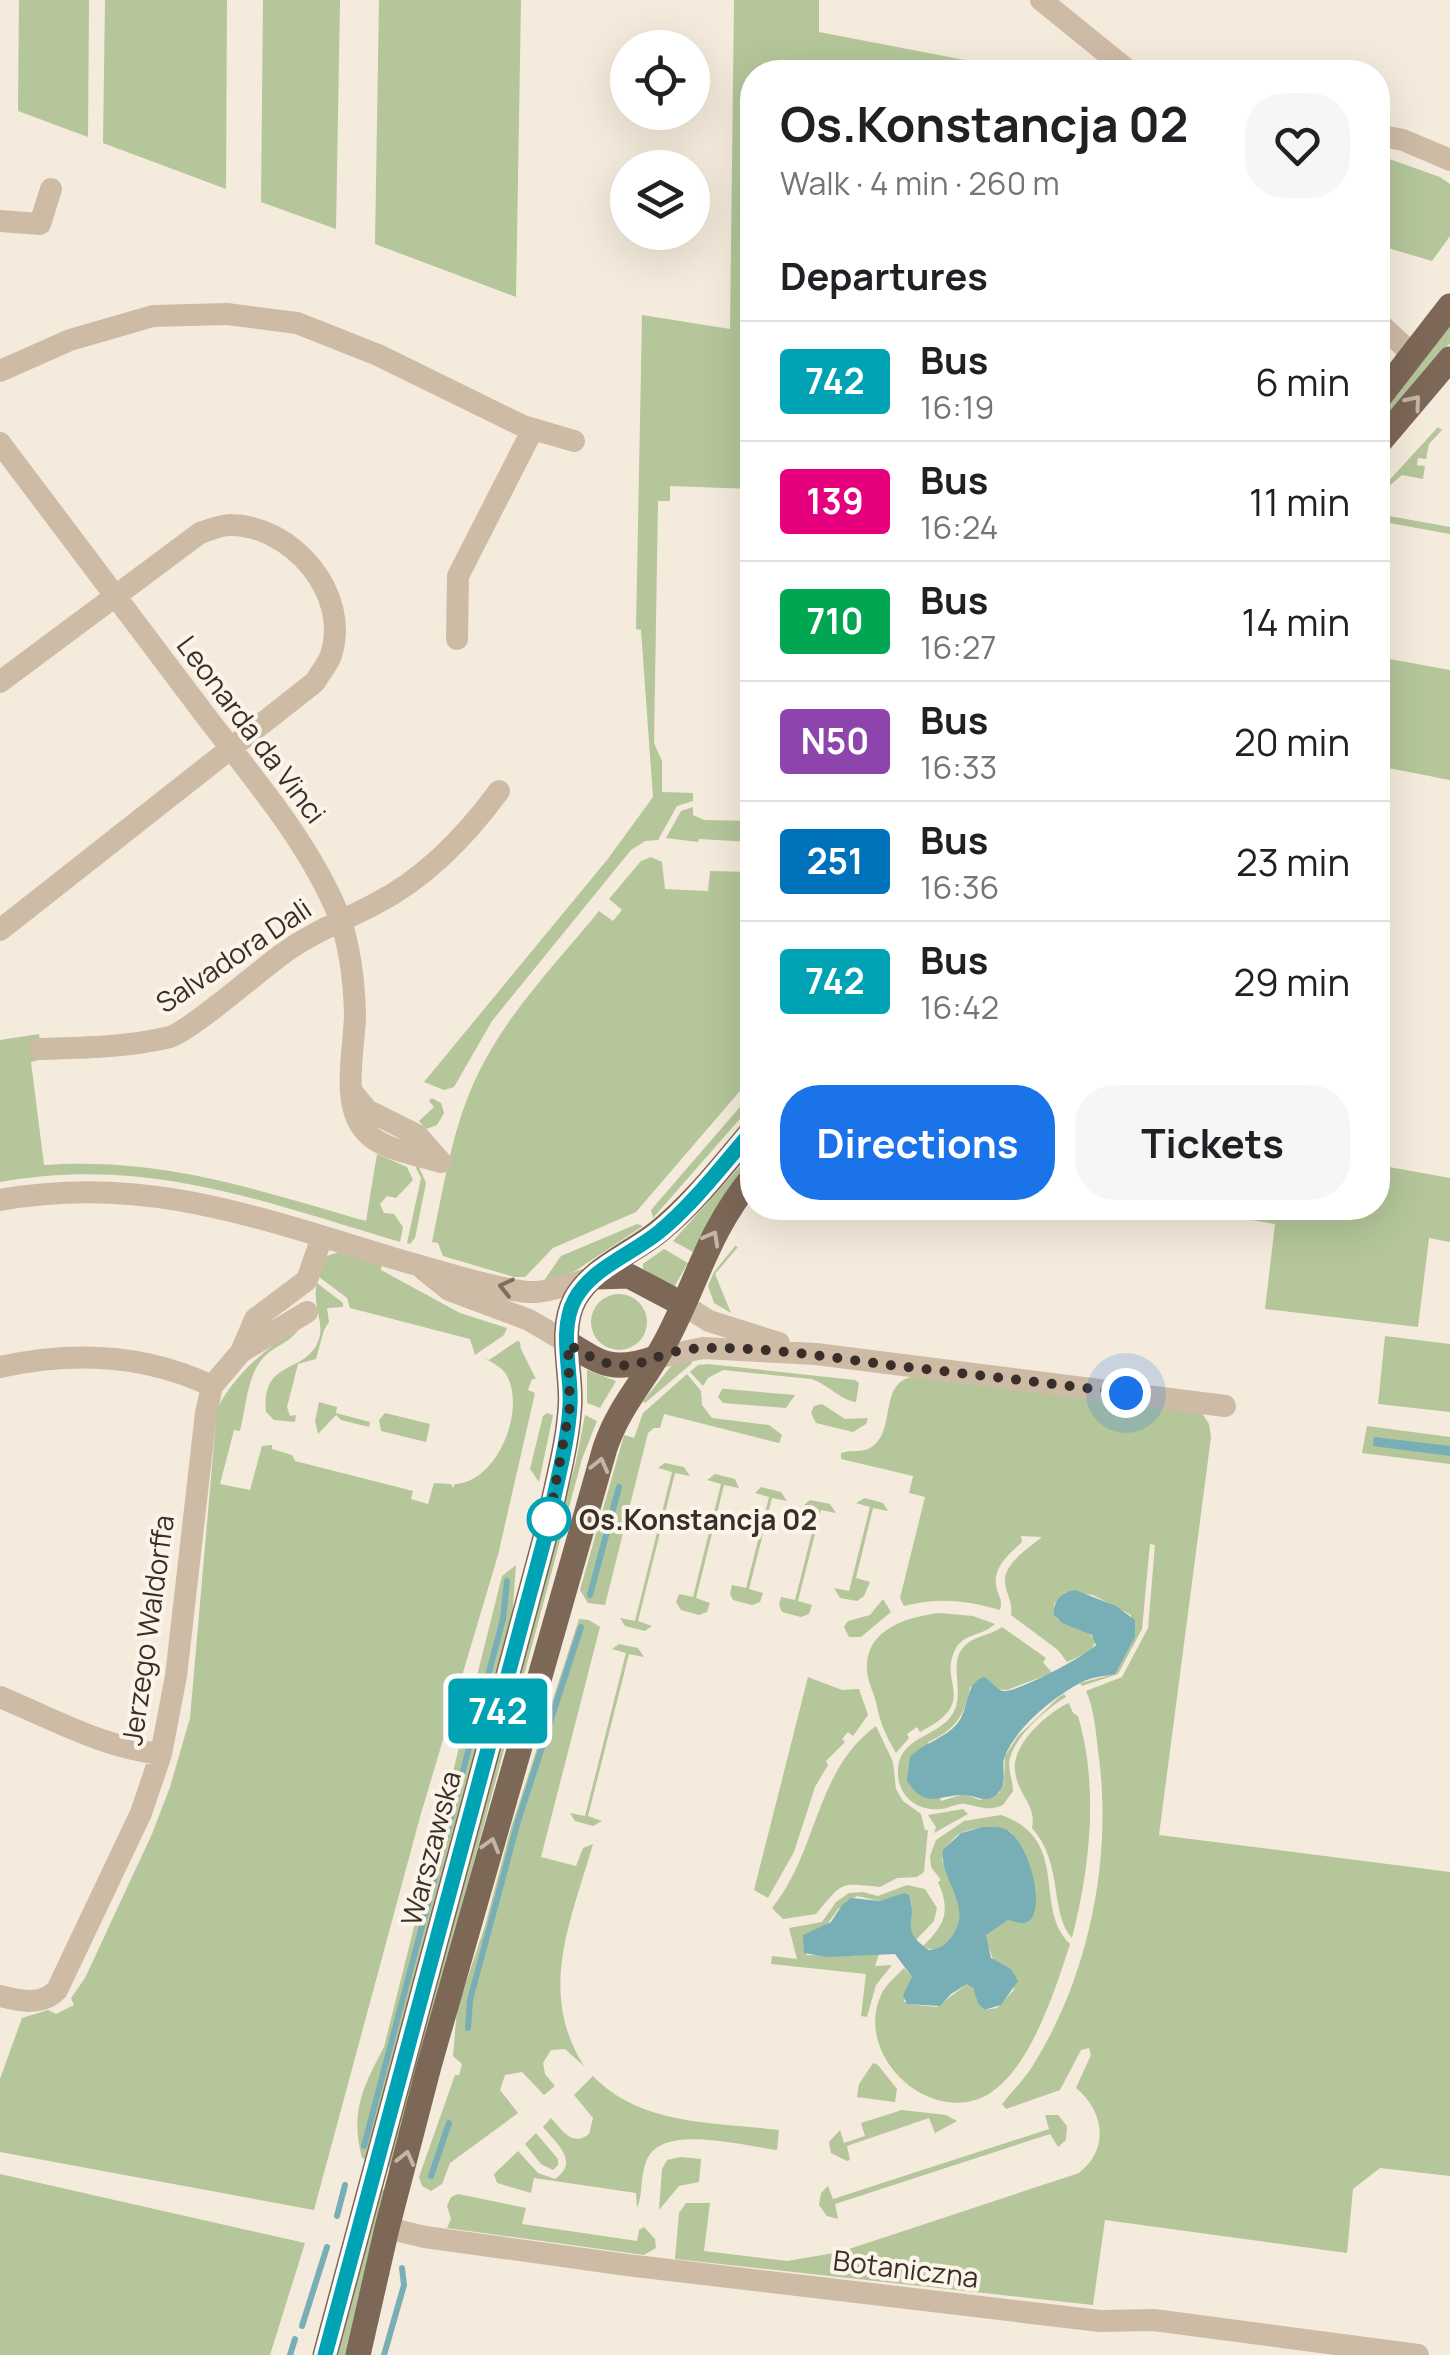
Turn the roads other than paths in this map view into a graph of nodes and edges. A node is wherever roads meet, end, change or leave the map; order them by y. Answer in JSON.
{"nodes":[{"id":1,"x":1041,"y":0,"type":"edge"},
{"id":2,"x":1115,"y":60,"type":"edge"},
{"id":3,"x":1390,"y":137,"type":"edge"},
{"id":4,"x":1403,"y":140,"type":"junction"},
{"id":5,"x":1450,"y":141,"type":"edge"},
{"id":6,"x":1450,"y":160,"type":"edge"},
{"id":7,"x":51,"y":189,"type":"dead end"},
{"id":8,"x":0,"y":221,"type":"edge"},
{"id":9,"x":1450,"y":306,"type":"edge"},
{"id":10,"x":1390,"y":333,"type":"edge"},
{"id":11,"x":1414,"y":356,"type":"junction"},
{"id":12,"x":1450,"y":359,"type":"edge"},
{"id":13,"x":0,"y":371,"type":"edge"},
{"id":14,"x":1390,"y":385,"type":"edge"},
{"id":15,"x":532,"y":429,"type":"junction"},
{"id":16,"x":1390,"y":430,"type":"edge"},
{"id":17,"x":574,"y":441,"type":"dead end"},
{"id":18,"x":0,"y":443,"type":"edge"},
{"id":19,"x":114,"y":594,"type":"junction"},
{"id":20,"x":457,"y":639,"type":"dead end"},
{"id":21,"x":0,"y":682,"type":"edge"},
{"id":22,"x":232,"y":750,"type":"junction"},
{"id":23,"x":499,"y":792,"type":"dead end"},
{"id":24,"x":340,"y":920,"type":"junction"},
{"id":25,"x":0,"y":930,"type":"edge"},
{"id":26,"x":40,"y":1049,"type":"dead end"},
{"id":27,"x":352,"y":1090,"type":"dead end"},
{"id":28,"x":740,"y":1145,"type":"edge"},
{"id":29,"x":740,"y":1196,"type":"edge"},
{"id":30,"x":0,"y":1200,"type":"edge"},
{"id":31,"x":322,"y":1236,"type":"junction"},
{"id":32,"x":418,"y":1265,"type":"junction"},
{"id":33,"x":596,"y":1277,"type":"junction"},
{"id":34,"x":682,"y":1304,"type":"junction"},
{"id":35,"x":307,"y":1312,"type":"dead end"},
{"id":36,"x":568,"y":1344,"type":"junction"},
{"id":37,"x":241,"y":1352,"type":"junction"},
{"id":38,"x":816,"y":1354,"type":"junction"},
{"id":39,"x":655,"y":1358,"type":"junction"},
{"id":40,"x":0,"y":1367,"type":"edge"},
{"id":41,"x":212,"y":1386,"type":"junction"},
{"id":42,"x":1225,"y":1406,"type":"dead end"},
{"id":43,"x":0,"y":1697,"type":"edge"},
{"id":44,"x":161,"y":1754,"type":"junction"},
{"id":45,"x":11,"y":1998,"type":"edge"},
{"id":46,"x":387,"y":2228,"type":"junction"},
{"id":47,"x":325,"y":2355,"type":"edge"},
{"id":48,"x":358,"y":2355,"type":"edge"},
{"id":49,"x":1418,"y":2355,"type":"edge"}],
"edges":[{"from":1,"to":2,"type":"street"},
{"from":3,"to":4,"type":"street"},
{"from":4,"to":5,"type":"street"},
{"from":4,"to":6,"type":"street"},
{"from":7,"to":8,"type":"street"},
{"from":9,"to":11,"type":"main road"},
{"from":10,"to":11,"type":"street"},
{"from":11,"to":14,"type":"main road"},
{"from":16,"to":12,"type":"main road","one_way":true},
{"from":13,"to":15,"type":"street"},
{"from":15,"to":17,"type":"street"},
{"from":15,"to":20,"type":"street"},
{"from":18,"to":19,"type":"street","name":"Leonarda da Vinci"},
{"from":19,"to":21,"type":"street"},
{"from":19,"to":22,"type":"street","name":"Leonarda da Vinci"},
{"from":19,"to":22,"type":"street"},
{"from":22,"to":24,"type":"street","name":"Leonarda da Vinci"},
{"from":22,"to":25,"type":"street"},
{"from":23,"to":24,"type":"street","name":"Salvadora Dali"},
{"from":24,"to":26,"type":"street","name":"Salvadora Dali"},
{"from":24,"to":27,"type":"street","name":"Leonarda da Vinci"},
{"from":28,"to":33,"type":"main road"},
{"from":34,"to":29,"type":"main road","one_way":true},
{"from":30,"to":31,"type":"street"},
{"from":31,"to":32,"type":"street"},
{"from":31,"to":37,"type":"street"},
{"from":33,"to":32,"type":"street","one_way":true},
{"from":32,"to":36,"type":"street"},
{"from":33,"to":34,"type":"main road"},
{"from":33,"to":36,"type":"main road"},
{"from":34,"to":38,"type":"street"},
{"from":34,"to":39,"type":"main road"},
{"from":35,"to":37,"type":"street"},
{"from":36,"to":39,"type":"main road"},
{"from":36,"to":47,"type":"main road","name":"Warszawska"},
{"from":37,"to":41,"type":"street"},
{"from":38,"to":39,"type":"street"},
{"from":38,"to":42,"type":"street"},
{"from":46,"to":39,"type":"main road","name":"Warszawska","one_way":true},
{"from":40,"to":41,"type":"street"},
{"from":41,"to":44,"type":"street","name":"Jerzego Waldorffa"},
{"from":43,"to":44,"type":"street"},
{"from":44,"to":45,"type":"street","name":"Jerzego Waldorffa"},
{"from":46,"to":48,"type":"main road","name":"Warszawska"},
{"from":46,"to":49,"type":"street","name":"Botaniczna"}]}
